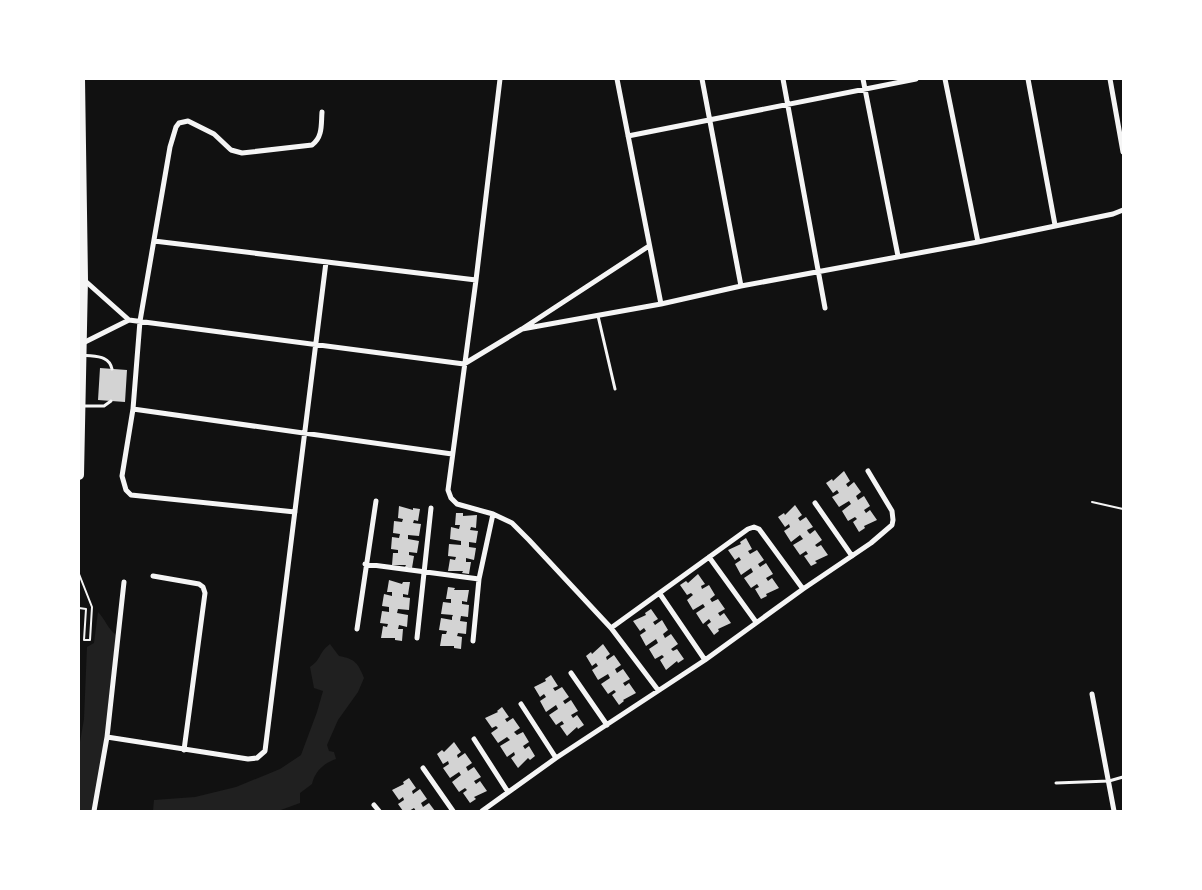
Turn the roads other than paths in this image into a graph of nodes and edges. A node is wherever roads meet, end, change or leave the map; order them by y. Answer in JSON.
{"nodes":[{"id":1,"x":80,"y":79,"type":"edge"},
{"id":2,"x":500,"y":79,"type":"edge"},
{"id":3,"x":617,"y":79,"type":"edge"},
{"id":4,"x":702,"y":79,"type":"edge"},
{"id":5,"x":783,"y":79,"type":"edge"},
{"id":6,"x":864,"y":79,"type":"edge"},
{"id":7,"x":916,"y":79,"type":"edge"},
{"id":8,"x":945,"y":79,"type":"edge"},
{"id":9,"x":1028,"y":79,"type":"edge"},
{"id":10,"x":1110,"y":79,"type":"edge"},
{"id":11,"x":865,"y":88,"type":"junction"},
{"id":12,"x":79,"y":90,"type":"edge"},
{"id":13,"x":788,"y":105,"type":"junction"},
{"id":14,"x":322,"y":112,"type":"dead end"},
{"id":15,"x":710,"y":119,"type":"junction"},
{"id":16,"x":628,"y":136,"type":"junction"},
{"id":17,"x":1123,"y":152,"type":"edge"},
{"id":18,"x":1123,"y":210,"type":"edge"},
{"id":19,"x":1055,"y":225,"type":"junction"},
{"id":20,"x":154,"y":241,"type":"junction"},
{"id":21,"x":978,"y":242,"type":"junction"},
{"id":22,"x":649,"y":246,"type":"junction"},
{"id":23,"x":898,"y":256,"type":"junction"},
{"id":24,"x":326,"y":262,"type":"junction"},
{"id":25,"x":819,"y":272,"type":"junction"},
{"id":26,"x":83,"y":279,"type":"junction"},
{"id":27,"x":476,"y":280,"type":"junction"},
{"id":28,"x":741,"y":286,"type":"junction"},
{"id":29,"x":661,"y":304,"type":"junction"},
{"id":30,"x":825,"y":308,"type":"dead end"},
{"id":31,"x":597,"y":315,"type":"junction"},
{"id":32,"x":129,"y":320,"type":"junction"},
{"id":33,"x":140,"y":321,"type":"junction"},
{"id":34,"x":522,"y":328,"type":"junction"},
{"id":35,"x":315,"y":346,"type":"junction"},
{"id":36,"x":80,"y":350,"type":"junction"},
{"id":37,"x":464,"y":364,"type":"junction"},
{"id":38,"x":112,"y":369,"type":"dead end"},
{"id":39,"x":615,"y":389,"type":"dead end"},
{"id":40,"x":111,"y":401,"type":"dead end"},
{"id":41,"x":80,"y":406,"type":"edge"},
{"id":42,"x":133,"y":409,"type":"junction"},
{"id":43,"x":304,"y":433,"type":"junction"},
{"id":44,"x":452,"y":454,"type":"junction"},
{"id":45,"x":868,"y":471,"type":"dead end"},
{"id":46,"x":79,"y":474,"type":"edge"},
{"id":47,"x":376,"y":500,"type":"dead end"},
{"id":48,"x":815,"y":503,"type":"dead end"},
{"id":49,"x":431,"y":508,"type":"dead end"},
{"id":50,"x":296,"y":512,"type":"junction"},
{"id":51,"x":493,"y":514,"type":"junction"},
{"id":52,"x":852,"y":556,"type":"junction"},
{"id":53,"x":709,"y":557,"type":"junction"},
{"id":54,"x":365,"y":564,"type":"junction"},
{"id":55,"x":424,"y":572,"type":"junction"},
{"id":56,"x":153,"y":576,"type":"dead end"},
{"id":57,"x":479,"y":579,"type":"junction"},
{"id":58,"x":124,"y":582,"type":"dead end"},
{"id":59,"x":803,"y":589,"type":"junction"},
{"id":60,"x":660,"y":594,"type":"junction"},
{"id":61,"x":756,"y":622,"type":"junction"},
{"id":62,"x":610,"y":628,"type":"junction"},
{"id":63,"x":357,"y":629,"type":"dead end"},
{"id":64,"x":417,"y":638,"type":"dead end"},
{"id":65,"x":473,"y":641,"type":"dead end"},
{"id":66,"x":704,"y":660,"type":"junction"},
{"id":67,"x":571,"y":673,"type":"dead end"},
{"id":68,"x":658,"y":690,"type":"junction"},
{"id":69,"x":1092,"y":694,"type":"dead end"},
{"id":70,"x":521,"y":704,"type":"dead end"},
{"id":71,"x":607,"y":724,"type":"junction"},
{"id":72,"x":107,"y":736,"type":"junction"},
{"id":73,"x":474,"y":739,"type":"dead end"},
{"id":74,"x":184,"y":750,"type":"junction"},
{"id":75,"x":556,"y":758,"type":"junction"},
{"id":76,"x":423,"y":768,"type":"dead end"},
{"id":77,"x":1123,"y":778,"type":"edge"},
{"id":78,"x":1108,"y":781,"type":"junction"},
{"id":79,"x":1056,"y":783,"type":"dead end"},
{"id":80,"x":508,"y":792,"type":"junction"},
{"id":81,"x":374,"y":805,"type":"dead end"},
{"id":82,"x":94,"y":811,"type":"edge"},
{"id":83,"x":379,"y":811,"type":"edge"},
{"id":84,"x":453,"y":811,"type":"edge"},
{"id":85,"x":482,"y":811,"type":"edge"},
{"id":86,"x":1114,"y":811,"type":"edge"}],
"edges":[{"from":1,"to":12,"type":"main road"},
{"from":2,"to":27,"type":"street"},
{"from":3,"to":16,"type":"street"},
{"from":4,"to":15,"type":"street"},
{"from":5,"to":13,"type":"street"},
{"from":6,"to":11,"type":"street"},
{"from":7,"to":11,"type":"street"},
{"from":8,"to":21,"type":"street"},
{"from":9,"to":19,"type":"street"},
{"from":10,"to":17,"type":"street"},
{"from":11,"to":13,"type":"street"},
{"from":11,"to":23,"type":"street"},
{"from":12,"to":26,"type":"main road"},
{"from":13,"to":15,"type":"street"},
{"from":13,"to":25,"type":"street"},
{"from":14,"to":20,"type":"street"},
{"from":15,"to":16,"type":"street"},
{"from":15,"to":28,"type":"street"},
{"from":16,"to":22,"type":"street"},
{"from":18,"to":19,"type":"street"},
{"from":19,"to":21,"type":"street"},
{"from":20,"to":24,"type":"street"},
{"from":20,"to":33,"type":"street"},
{"from":21,"to":23,"type":"street"},
{"from":22,"to":29,"type":"street"},
{"from":22,"to":34,"type":"street"},
{"from":23,"to":25,"type":"street"},
{"from":24,"to":27,"type":"street"},
{"from":24,"to":35,"type":"street"},
{"from":25,"to":28,"type":"street"},
{"from":25,"to":30,"type":"street"},
{"from":26,"to":32,"type":"street"},
{"from":26,"to":36,"type":"main road"},
{"from":27,"to":37,"type":"street"},
{"from":28,"to":29,"type":"street"},
{"from":29,"to":31,"type":"street"},
{"from":31,"to":34,"type":"street"},
{"from":31,"to":39,"type":"lane"},
{"from":32,"to":33,"type":"street"},
{"from":32,"to":36,"type":"street"},
{"from":33,"to":35,"type":"street"},
{"from":33,"to":42,"type":"street"},
{"from":34,"to":37,"type":"street"},
{"from":35,"to":37,"type":"street"},
{"from":35,"to":43,"type":"street"},
{"from":36,"to":38,"type":"lane"},
{"from":36,"to":41,"type":"main road"},
{"from":37,"to":44,"type":"street"},
{"from":40,"to":41,"type":"lane"},
{"from":41,"to":46,"type":"main road"},
{"from":42,"to":43,"type":"street"},
{"from":42,"to":50,"type":"street"},
{"from":43,"to":44,"type":"street"},
{"from":43,"to":50,"type":"street"},
{"from":44,"to":51,"type":"street"},
{"from":45,"to":52,"type":"street"},
{"from":47,"to":54,"type":"street"},
{"from":48,"to":52,"type":"street"},
{"from":49,"to":55,"type":"street"},
{"from":50,"to":74,"type":"street"},
{"from":51,"to":57,"type":"street"},
{"from":51,"to":62,"type":"street"},
{"from":52,"to":59,"type":"street"},
{"from":53,"to":59,"type":"street"},
{"from":53,"to":60,"type":"street"},
{"from":53,"to":61,"type":"street"},
{"from":54,"to":55,"type":"street"},
{"from":54,"to":63,"type":"street"},
{"from":55,"to":57,"type":"street"},
{"from":55,"to":64,"type":"street"},
{"from":56,"to":74,"type":"street"},
{"from":57,"to":65,"type":"street"},
{"from":58,"to":72,"type":"street"},
{"from":59,"to":61,"type":"street"},
{"from":60,"to":62,"type":"street"},
{"from":60,"to":66,"type":"street"},
{"from":61,"to":66,"type":"street"},
{"from":62,"to":68,"type":"street"},
{"from":66,"to":68,"type":"street"},
{"from":67,"to":71,"type":"street"},
{"from":68,"to":71,"type":"street"},
{"from":69,"to":78,"type":"street"},
{"from":70,"to":75,"type":"street"},
{"from":71,"to":75,"type":"street"},
{"from":72,"to":74,"type":"street"},
{"from":72,"to":82,"type":"street"},
{"from":73,"to":80,"type":"street"},
{"from":75,"to":80,"type":"street"},
{"from":76,"to":84,"type":"street"},
{"from":77,"to":78,"type":"lane"},
{"from":78,"to":79,"type":"lane"},
{"from":78,"to":86,"type":"street"},
{"from":80,"to":85,"type":"street"},
{"from":81,"to":83,"type":"street"}]}
